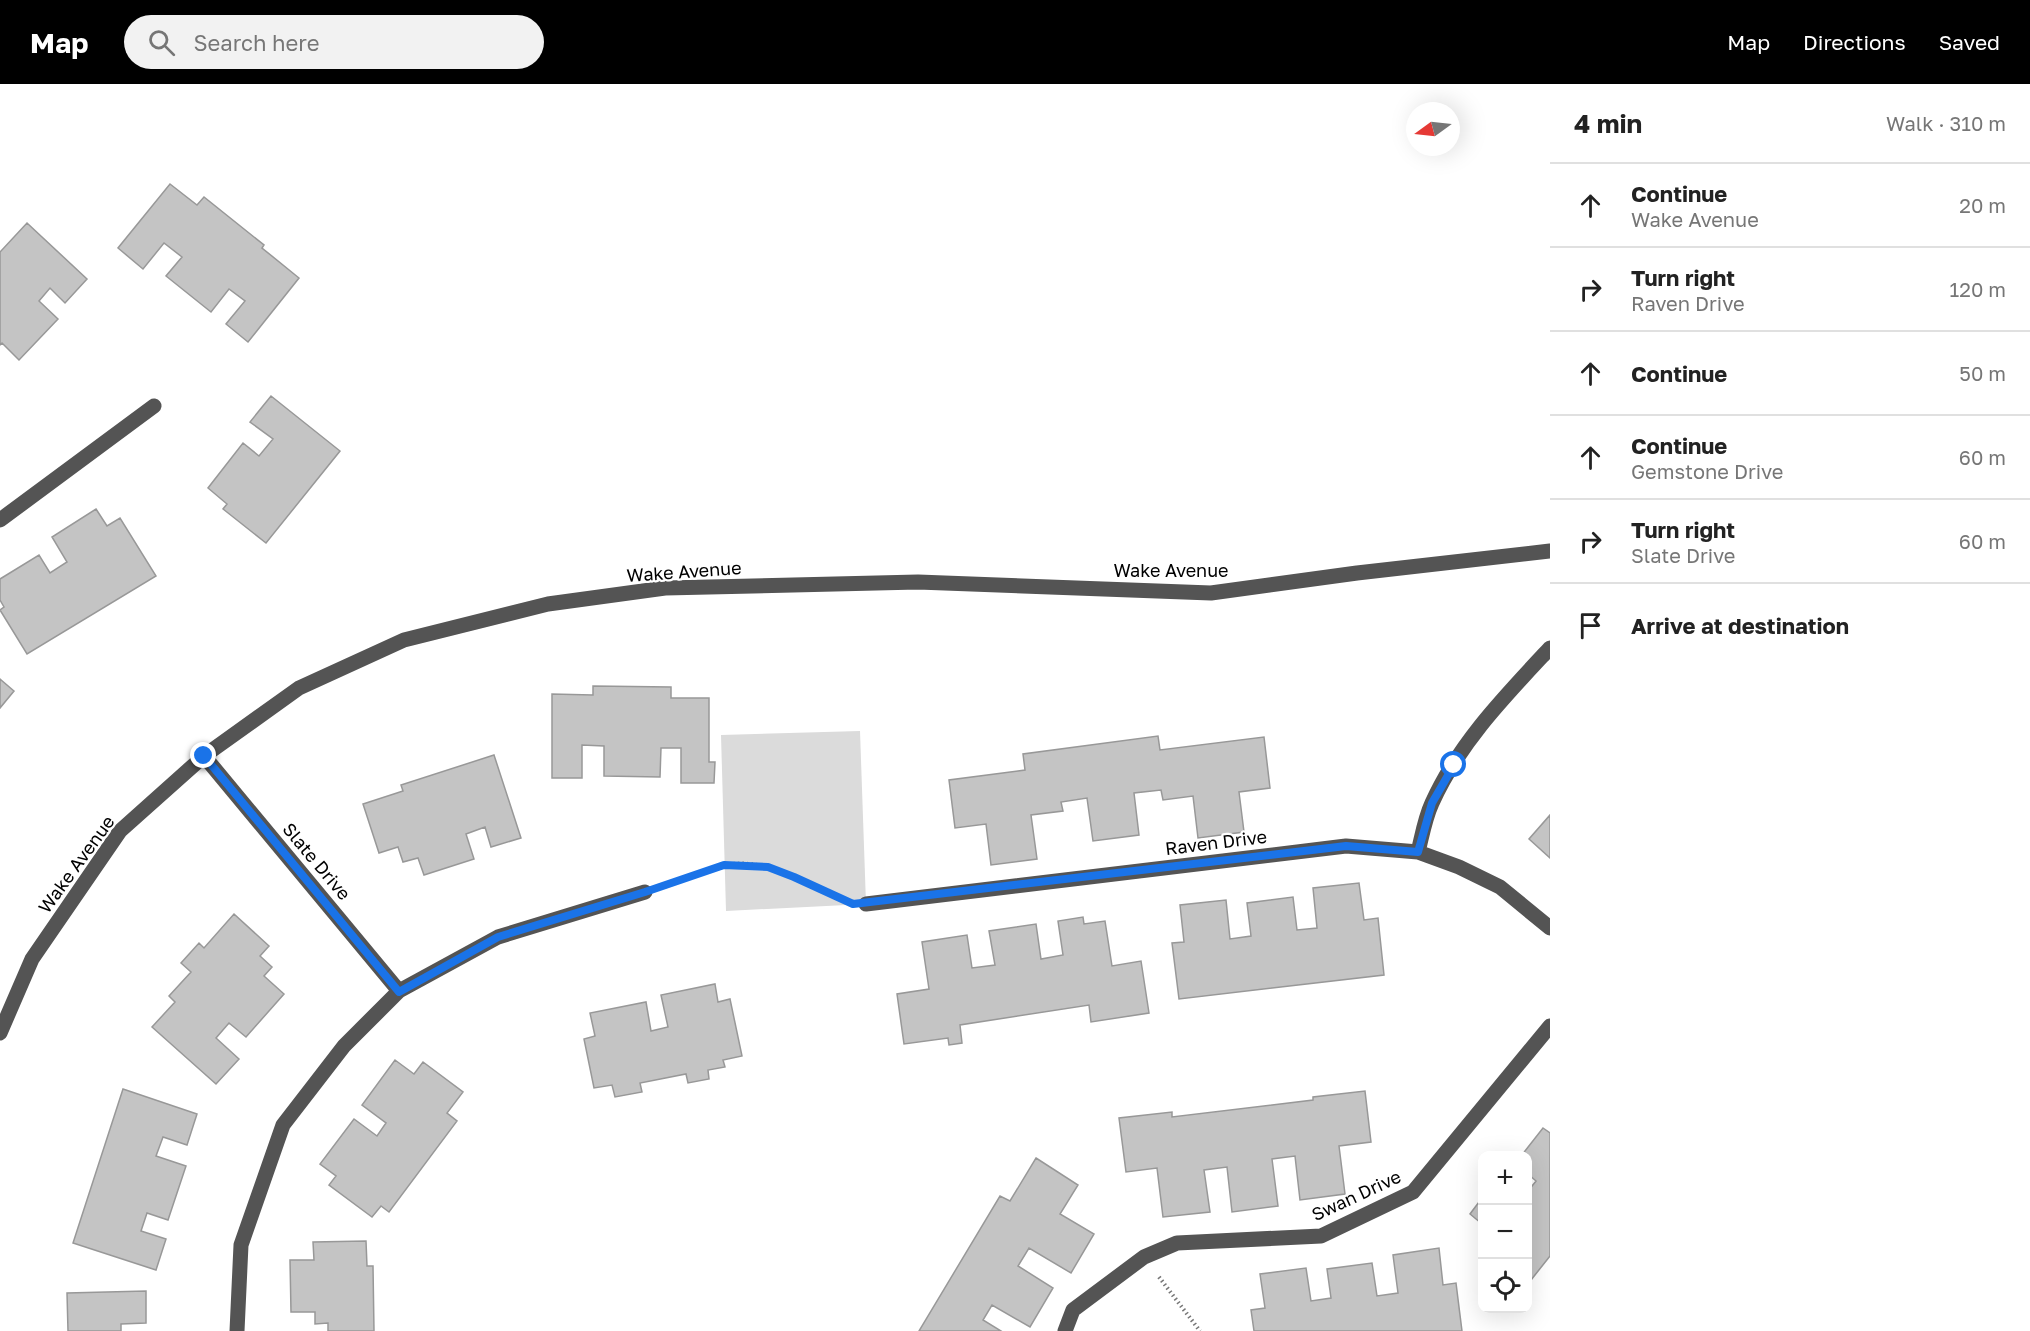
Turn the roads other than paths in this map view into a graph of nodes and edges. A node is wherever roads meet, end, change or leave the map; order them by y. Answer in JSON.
{"nodes":[{"id":1,"x":154,"y":406,"type":"dead end"},
{"id":2,"x":0,"y":520,"type":"edge"},
{"id":3,"x":1550,"y":551,"type":"edge"},
{"id":4,"x":1550,"y":648,"type":"edge"},
{"id":5,"x":204,"y":756,"type":"junction"},
{"id":6,"x":1418,"y":852,"type":"junction"},
{"id":7,"x":645,"y":892,"type":"road end"},
{"id":8,"x":866,"y":904,"type":"road end"},
{"id":9,"x":1550,"y":928,"type":"edge"},
{"id":10,"x":399,"y":992,"type":"junction"},
{"id":11,"x":1550,"y":1026,"type":"edge"},
{"id":12,"x":0,"y":1033,"type":"edge"},
{"id":13,"x":237,"y":1331,"type":"edge"},
{"id":14,"x":1065,"y":1331,"type":"edge"}],
"edges":[{"from":1,"to":2,"type":"street"},
{"from":3,"to":5,"type":"street","name":"Wake Avenue"},
{"from":4,"to":6,"type":"street"},
{"from":5,"to":10,"type":"street","name":"Slate Drive"},
{"from":5,"to":12,"type":"street","name":"Wake Avenue"},
{"from":6,"to":8,"type":"street","name":"Raven Drive"},
{"from":6,"to":9,"type":"street","name":"Raven Drive"},
{"from":7,"to":10,"type":"street"},
{"from":10,"to":13,"type":"street"},
{"from":11,"to":14,"type":"street","name":"Swan Drive"}]}
